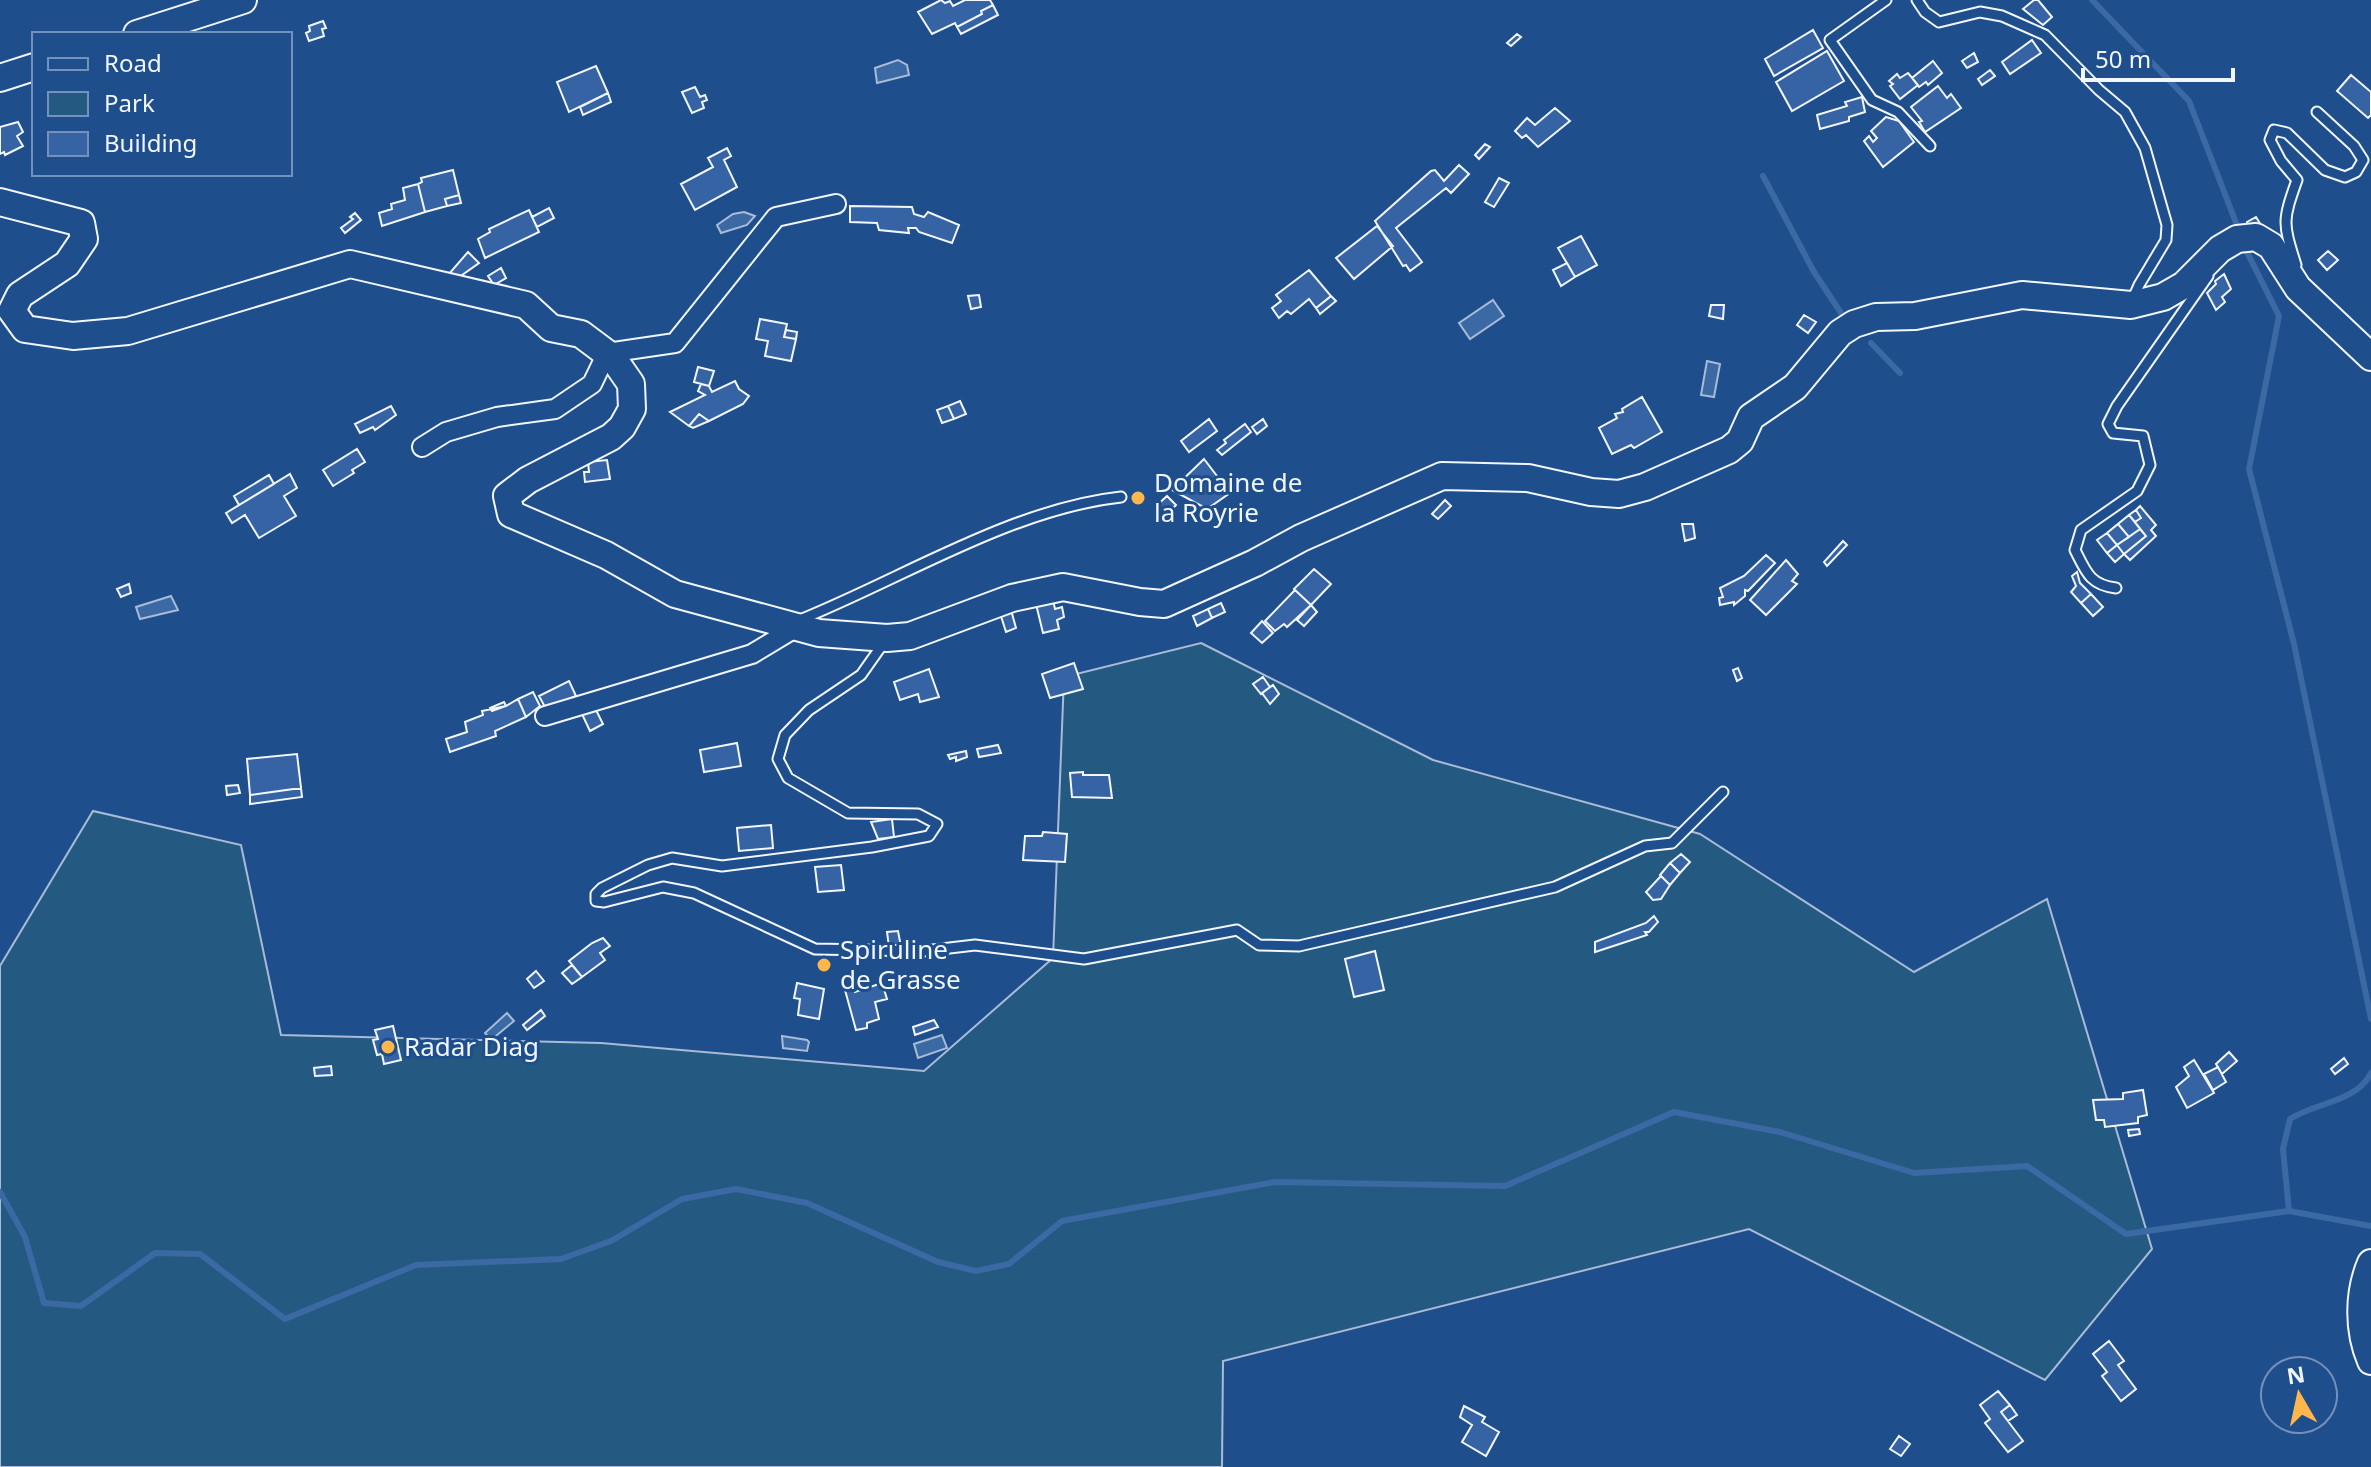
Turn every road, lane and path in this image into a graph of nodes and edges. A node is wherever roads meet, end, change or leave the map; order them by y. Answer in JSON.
{"nodes":[{"id":1,"x":243,"y":0,"type":"edge"},
{"id":2,"x":1886,"y":0,"type":"edge"},
{"id":3,"x":1917,"y":0,"type":"edge"},
{"id":4,"x":143,"y":32,"type":"edge"},
{"id":5,"x":32,"y":68,"type":"edge"},
{"id":6,"x":0,"y":78,"type":"edge"},
{"id":7,"x":2317,"y":112,"type":"dead end"},
{"id":8,"x":1930,"y":146,"type":"dead end"},
{"id":9,"x":0,"y":202,"type":"edge"},
{"id":10,"x":836,"y":204,"type":"dead end"},
{"id":11,"x":2227,"y":245,"type":"junction"},
{"id":12,"x":2298,"y":288,"type":"junction"},
{"id":13,"x":2131,"y":305,"type":"junction"},
{"id":14,"x":607,"y":353,"type":"junction"},
{"id":15,"x":2371,"y":357,"type":"edge"},
{"id":16,"x":422,"y":447,"type":"dead end"},
{"id":17,"x":1121,"y":497,"type":"dead end"},
{"id":18,"x":2116,"y":588,"type":"dead end"},
{"id":19,"x":791,"y":627,"type":"junction"},
{"id":20,"x":887,"y":638,"type":"junction"},
{"id":21,"x":545,"y":716,"type":"dead end"},
{"id":22,"x":1723,"y":792,"type":"dead end"},
{"id":23,"x":2371,"y":1263,"type":"edge"},
{"id":24,"x":2371,"y":1361,"type":"edge"}],
"edges":[{"from":1,"to":4,"type":"street"},
{"from":2,"to":8,"type":"lane"},
{"from":3,"to":13,"type":"lane"},
{"from":5,"to":6,"type":"street"},
{"from":7,"to":12,"type":"lane"},
{"from":9,"to":14,"type":"street"},
{"from":10,"to":14,"type":"street"},
{"from":11,"to":12,"type":"street"},
{"from":11,"to":13,"type":"street"},
{"from":11,"to":18,"type":"lane"},
{"from":12,"to":15,"type":"street"},
{"from":13,"to":20,"type":"street"},
{"from":14,"to":16,"type":"street"},
{"from":14,"to":19,"type":"street"},
{"from":17,"to":19,"type":"lane"},
{"from":19,"to":20,"type":"street"},
{"from":19,"to":21,"type":"street"},
{"from":20,"to":22,"type":"lane"},
{"from":23,"to":24,"type":"street"}]}
